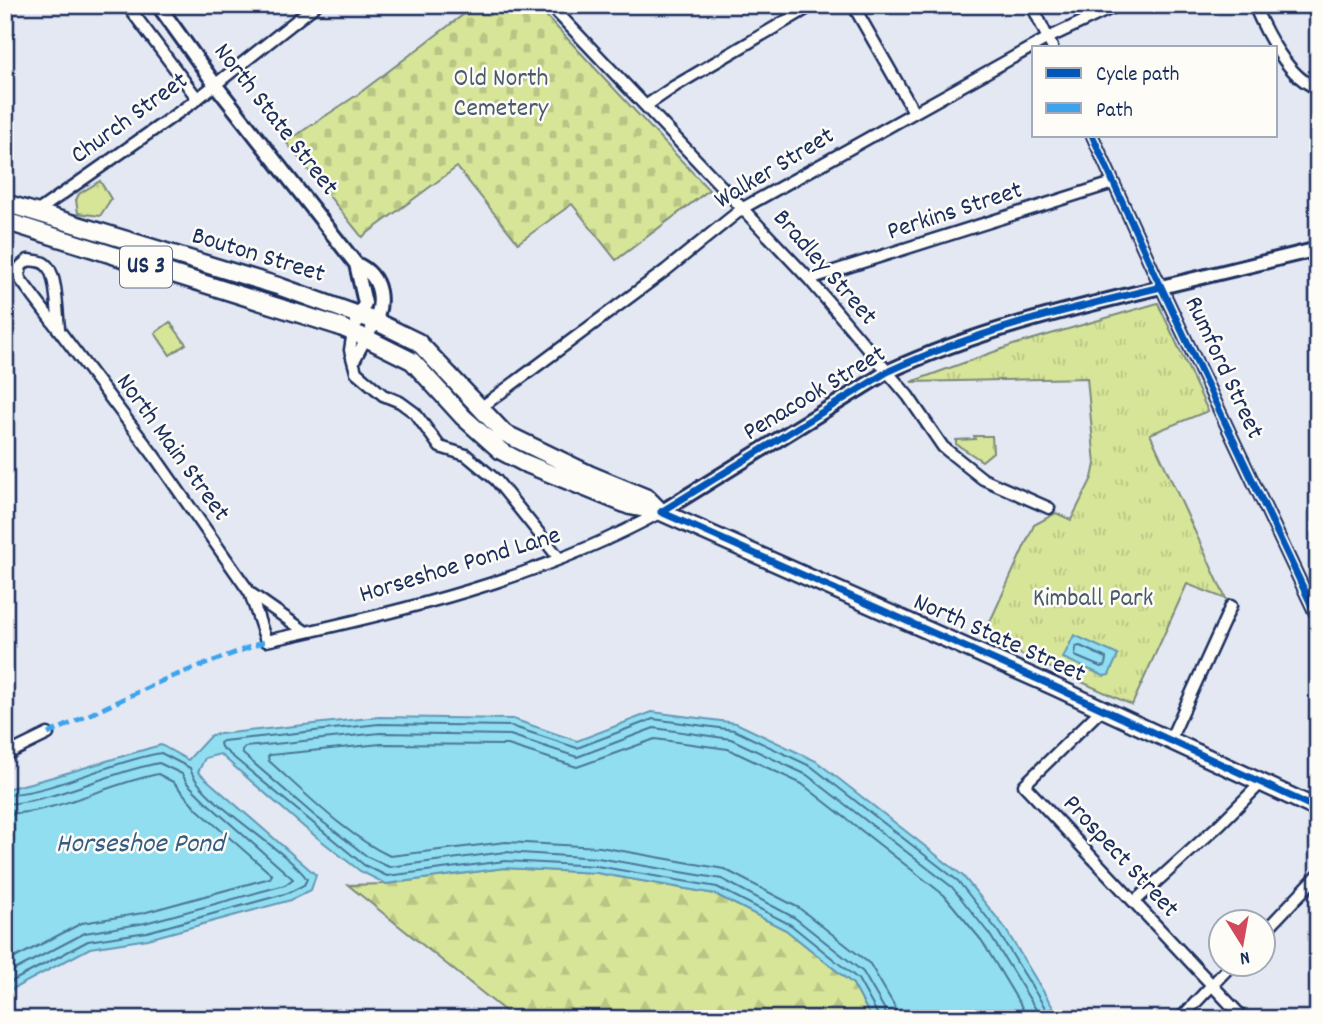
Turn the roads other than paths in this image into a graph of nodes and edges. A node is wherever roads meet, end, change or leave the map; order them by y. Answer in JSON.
{"nodes":[{"id":1,"x":127,"y":5,"type":"edge"},
{"id":2,"x":158,"y":5,"type":"edge"},
{"id":3,"x":316,"y":5,"type":"edge"},
{"id":4,"x":550,"y":5,"type":"edge"},
{"id":5,"x":813,"y":5,"type":"edge"},
{"id":6,"x":853,"y":5,"type":"edge"},
{"id":7,"x":1032,"y":5,"type":"edge"},
{"id":8,"x":1118,"y":5,"type":"edge"},
{"id":9,"x":1254,"y":5,"type":"edge"},
{"id":10,"x":1050,"y":43,"type":"edge"},
{"id":11,"x":1277,"y":46,"type":"edge"},
{"id":12,"x":1278,"y":48,"type":"edge"},
{"id":13,"x":1032,"y":52,"type":"edge"},
{"id":14,"x":214,"y":83,"type":"junction"},
{"id":15,"x":1318,"y":88,"type":"edge"},
{"id":16,"x":197,"y":99,"type":"junction"},
{"id":17,"x":647,"y":105,"type":"junction"},
{"id":18,"x":914,"y":112,"type":"junction"},
{"id":19,"x":1092,"y":136,"type":"edge"},
{"id":20,"x":1113,"y":183,"type":"junction"},
{"id":21,"x":5,"y":203,"type":"edge"},
{"id":22,"x":743,"y":208,"type":"junction"},
{"id":23,"x":34,"y":214,"type":"junction"},
{"id":24,"x":5,"y":221,"type":"edge"},
{"id":25,"x":1318,"y":249,"type":"edge"},
{"id":26,"x":5,"y":258,"type":"edge"},
{"id":27,"x":19,"y":277,"type":"junction"},
{"id":28,"x":809,"y":279,"type":"junction"},
{"id":29,"x":1161,"y":287,"type":"junction"},
{"id":30,"x":368,"y":318,"type":"junction"},
{"id":31,"x":59,"y":328,"type":"junction"},
{"id":32,"x":360,"y":335,"type":"junction"},
{"id":33,"x":887,"y":372,"type":"junction"},
{"id":34,"x":479,"y":409,"type":"junction"},
{"id":35,"x":1049,"y":508,"type":"dead end"},
{"id":36,"x":661,"y":512,"type":"junction"},
{"id":37,"x":559,"y":558,"type":"junction"},
{"id":38,"x":250,"y":593,"type":"junction"},
{"id":39,"x":1231,"y":606,"type":"dead end"},
{"id":40,"x":1318,"y":619,"type":"edge"},
{"id":41,"x":306,"y":632,"type":"junction"},
{"id":42,"x":266,"y":641,"type":"joint"},
{"id":43,"x":1102,"y":709,"type":"junction"},
{"id":44,"x":48,"y":734,"type":"dead end"},
{"id":45,"x":1170,"y":740,"type":"junction"},
{"id":46,"x":5,"y":755,"type":"edge"},
{"id":47,"x":1261,"y":783,"type":"junction"},
{"id":48,"x":1318,"y":809,"type":"edge"},
{"id":49,"x":1318,"y":875,"type":"edge"},
{"id":50,"x":1134,"y":902,"type":"junction"},
{"id":51,"x":1278,"y":917,"type":"edge"},
{"id":52,"x":1219,"y":978,"type":"edge"},
{"id":53,"x":1212,"y":985,"type":"junction"},
{"id":54,"x":1180,"y":1019,"type":"edge"},
{"id":55,"x":1244,"y":1019,"type":"edge"}],
"edges":[{"from":1,"to":16,"type":"street"},
{"from":2,"to":14,"type":"street","name":"North State Street"},
{"from":3,"to":14,"type":"street","name":"Church Street"},
{"from":4,"to":17,"type":"street","name":"Bradley Street"},
{"from":5,"to":17,"type":"street"},
{"from":6,"to":18,"type":"street"},
{"from":7,"to":10,"type":"street"},
{"from":8,"to":10,"type":"street","name":"Walker Street"},
{"from":9,"to":11,"type":"street"},
{"from":12,"to":15,"type":"street"},
{"from":13,"to":18,"type":"street","name":"Walker Street"},
{"from":14,"to":16,"type":"street","name":"Church Street"},
{"from":14,"to":30,"type":"street","name":"North State Street"},
{"from":16,"to":23,"type":"street","name":"Church Street"},
{"from":17,"to":22,"type":"street","name":"Bradley Street"},
{"from":18,"to":22,"type":"street","name":"Walker Street"},
{"from":19,"to":20,"type":"street","name":"Rumford Street"},
{"from":20,"to":28,"type":"street","name":"Perkins Street"},
{"from":20,"to":29,"type":"street","name":"Rumford Street"},
{"from":21,"to":23,"type":"main road","name":"Bouton Street","number":"US 3"},
{"from":22,"to":28,"type":"street","name":"Bradley Street"},
{"from":22,"to":34,"type":"street","name":"Walker Street"},
{"from":23,"to":30,"type":"main road","name":"Bouton Street","number":"US 3"},
{"from":24,"to":32,"type":"main road","name":"Bouton Street","number":"US 3"},
{"from":25,"to":29,"type":"street","name":"Penacook Street"},
{"from":26,"to":27,"type":"street","name":"North Main Street"},
{"from":27,"to":31,"type":"street","name":"North Main Street"},
{"from":27,"to":31,"type":"street","name":"North Main Street"},
{"from":28,"to":33,"type":"street","name":"Bradley Street"},
{"from":29,"to":33,"type":"street","name":"Penacook Street"},
{"from":29,"to":40,"type":"street","name":"Rumford Street"},
{"from":30,"to":32,"type":"street","name":"North State Street"},
{"from":30,"to":34,"type":"main road","name":"North State Street","number":"US 3"},
{"from":31,"to":38,"type":"street","name":"North Main Street"},
{"from":32,"to":36,"type":"main road","name":"North State Street","number":"US 3"},
{"from":32,"to":37,"type":"street"},
{"from":33,"to":35,"type":"street","name":"Bradley Street"},
{"from":33,"to":36,"type":"street","name":"Penacook Street"},
{"from":34,"to":36,"type":"main road","name":"North State Street","number":"US 3"},
{"from":36,"to":37,"type":"street","name":"Horseshoe Pond Lane"},
{"from":36,"to":43,"type":"main road","name":"North State Street","number":"US 3"},
{"from":37,"to":41,"type":"street","name":"Horseshoe Pond Lane"},
{"from":38,"to":41,"type":"street","name":"North Main Street"},
{"from":38,"to":42,"type":"street","name":"North Main Street"},
{"from":39,"to":45,"type":"street"},
{"from":41,"to":42,"type":"street","name":"Horseshoe Pond Lane"},
{"from":43,"to":45,"type":"main road","name":"North State Street","number":"US 3"},
{"from":43,"to":50,"type":"street","name":"Prospect Street"},
{"from":44,"to":46,"type":"street"},
{"from":45,"to":47,"type":"main road","name":"North State Street","number":"US 3"},
{"from":47,"to":48,"type":"main road","name":"North State Street","number":"US 3"},
{"from":47,"to":50,"type":"street"},
{"from":49,"to":51,"type":"street"},
{"from":50,"to":53,"type":"street","name":"Prospect Street"},
{"from":52,"to":53,"type":"street"},
{"from":53,"to":54,"type":"street"},
{"from":53,"to":55,"type":"street","name":"Prospect Street"}]}
